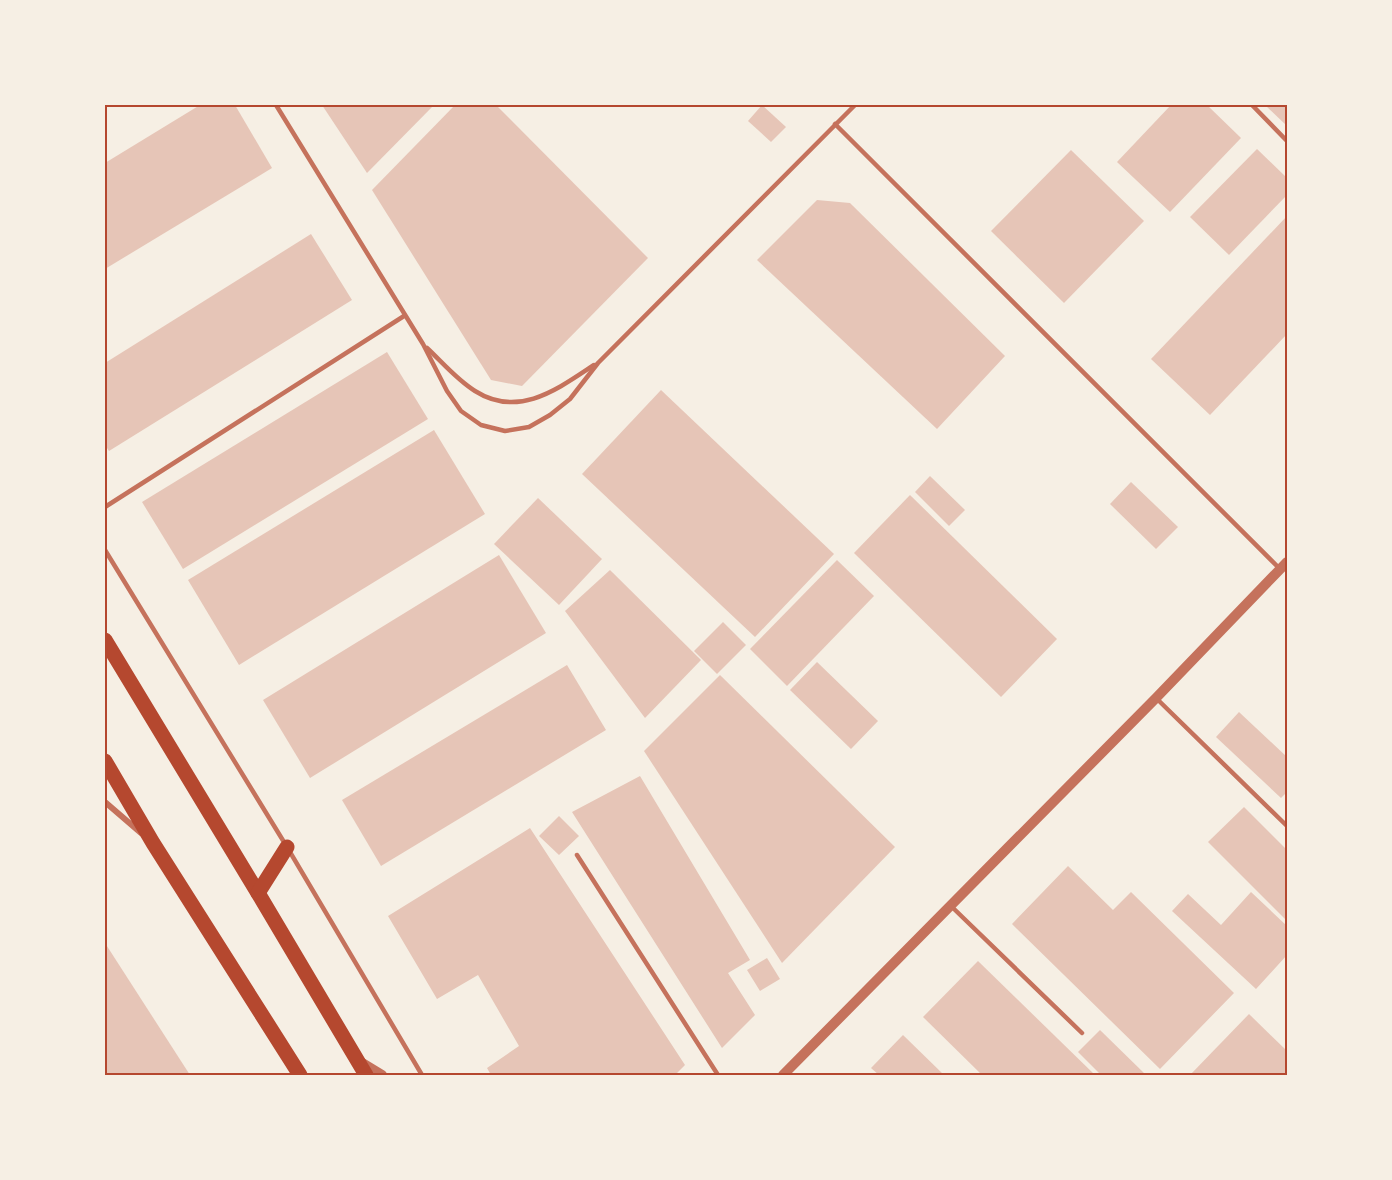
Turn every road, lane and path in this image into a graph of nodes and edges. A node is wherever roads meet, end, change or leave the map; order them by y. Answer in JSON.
{"nodes":[{"id":1,"x":276,"y":105,"type":"edge"},
{"id":2,"x":855,"y":105,"type":"edge"},
{"id":3,"x":1252,"y":105,"type":"edge"},
{"id":4,"x":835,"y":124,"type":"junction"},
{"id":5,"x":1287,"y":141,"type":"edge"},
{"id":6,"x":404,"y":316,"type":"junction"},
{"id":7,"x":423,"y":344,"type":"junction"},
{"id":8,"x":598,"y":363,"type":"junction"},
{"id":9,"x":105,"y":507,"type":"edge"},
{"id":10,"x":105,"y":550,"type":"edge"},
{"id":11,"x":1284,"y":565,"type":"edge"},
{"id":12,"x":105,"y":640,"type":"edge"},
{"id":13,"x":1156,"y":698,"type":"junction"},
{"id":14,"x":105,"y":761,"type":"edge"},
{"id":15,"x":105,"y":802,"type":"edge"},
{"id":16,"x":1287,"y":826,"type":"edge"},
{"id":17,"x":153,"y":843,"type":"junction"},
{"id":18,"x":287,"y":847,"type":"junction"},
{"id":19,"x":577,"y":855,"type":"dead end"},
{"id":20,"x":258,"y":893,"type":"junction"},
{"id":21,"x":950,"y":905,"type":"junction"},
{"id":22,"x":1082,"y":1033,"type":"dead end"},
{"id":23,"x":355,"y":1058,"type":"junction"},
{"id":24,"x":300,"y":1075,"type":"edge"},
{"id":25,"x":366,"y":1075,"type":"edge"},
{"id":26,"x":382,"y":1075,"type":"edge"},
{"id":27,"x":422,"y":1075,"type":"edge"},
{"id":28,"x":718,"y":1075,"type":"edge"},
{"id":29,"x":783,"y":1075,"type":"edge"}],
"edges":[{"from":1,"to":6,"type":"lane"},
{"from":2,"to":4,"type":"lane"},
{"from":3,"to":5,"type":"lane"},
{"from":4,"to":8,"type":"lane"},
{"from":4,"to":11,"type":"lane"},
{"from":6,"to":7,"type":"lane"},
{"from":6,"to":9,"type":"lane"},
{"from":7,"to":8,"type":"lane"},
{"from":7,"to":8,"type":"lane"},
{"from":10,"to":18,"type":"lane"},
{"from":11,"to":13,"type":"street"},
{"from":12,"to":20,"type":"main road"},
{"from":13,"to":16,"type":"lane"},
{"from":13,"to":21,"type":"street"},
{"from":14,"to":17,"type":"main road"},
{"from":15,"to":17,"type":"street"},
{"from":17,"to":24,"type":"main road"},
{"from":18,"to":20,"type":"main road"},
{"from":18,"to":27,"type":"lane"},
{"from":19,"to":28,"type":"lane"},
{"from":20,"to":23,"type":"main road"},
{"from":21,"to":22,"type":"lane"},
{"from":21,"to":29,"type":"street"},
{"from":23,"to":25,"type":"main road"},
{"from":23,"to":26,"type":"street"}]}
